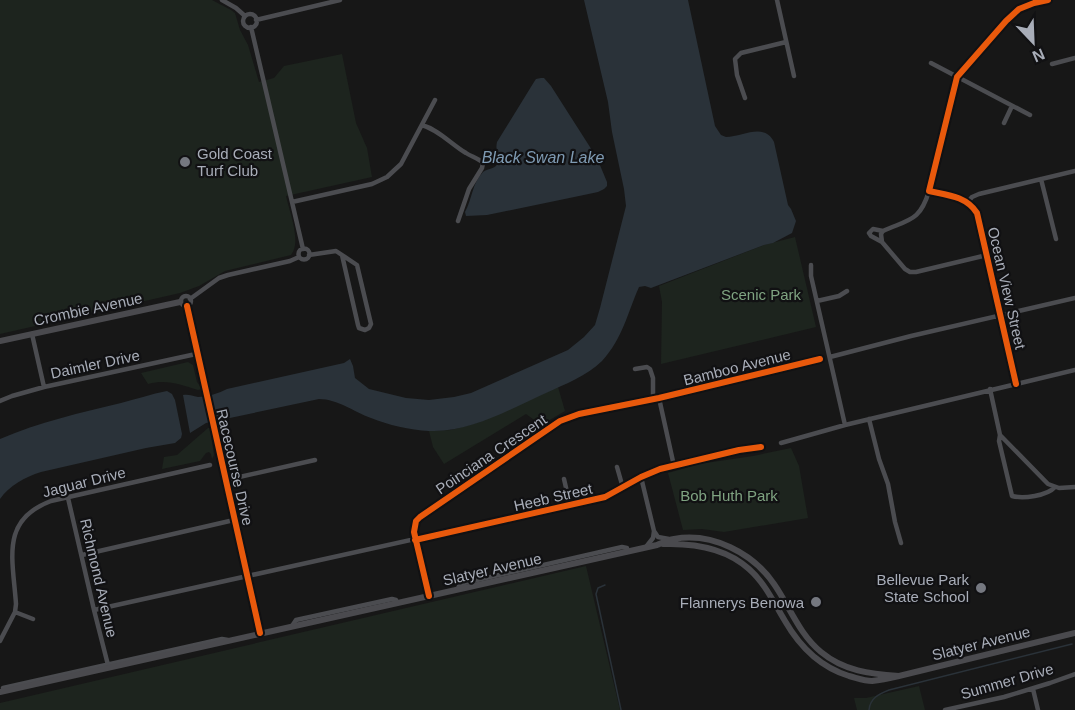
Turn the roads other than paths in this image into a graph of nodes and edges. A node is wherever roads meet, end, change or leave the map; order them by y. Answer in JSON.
{"nodes":[{"id":1,"x":222,"y":0,"type":"edge"},
{"id":2,"x":340,"y":0,"type":"edge"},
{"id":3,"x":777,"y":0,"type":"edge"},
{"id":4,"x":1048,"y":0,"type":"edge"},
{"id":5,"x":245,"y":16,"type":"junction"},
{"id":6,"x":256,"y":20,"type":"junction"},
{"id":7,"x":251,"y":27,"type":"junction"},
{"id":8,"x":786,"y":42,"type":"junction"},
{"id":9,"x":1075,"y":58,"type":"edge"},
{"id":10,"x":931,"y":63,"type":"dead end"},
{"id":11,"x":1052,"y":64,"type":"dead end"},
{"id":12,"x":794,"y":76,"type":"dead end"},
{"id":13,"x":957,"y":77,"type":"junction"},
{"id":14,"x":745,"y":98,"type":"dead end"},
{"id":15,"x":435,"y":100,"type":"dead end"},
{"id":16,"x":1012,"y":106,"type":"junction"},
{"id":17,"x":1030,"y":115,"type":"dead end"},
{"id":18,"x":1004,"y":123,"type":"dead end"},
{"id":19,"x":422,"y":125,"type":"junction"},
{"id":20,"x":1075,"y":171,"type":"edge"},
{"id":21,"x":1041,"y":179,"type":"junction"},
{"id":22,"x":929,"y":191,"type":"junction"},
{"id":23,"x":292,"y":202,"type":"junction"},
{"id":24,"x":968,"y":202,"type":"junction"},
{"id":25,"x":458,"y":220,"type":"dead end"},
{"id":26,"x":883,"y":231,"type":"junction"},
{"id":27,"x":1056,"y":239,"type":"dead end"},
{"id":28,"x":882,"y":242,"type":"junction"},
{"id":29,"x":303,"y":249,"type":"junction"},
{"id":30,"x":309,"y":255,"type":"junction"},
{"id":31,"x":342,"y":255,"type":"junction"},
{"id":32,"x":987,"y":255,"type":"junction"},
{"id":33,"x":299,"y":257,"type":"junction"},
{"id":34,"x":811,"y":265,"type":"dead end"},
{"id":35,"x":848,"y":291,"type":"dead end"},
{"id":36,"x":1075,"y":298,"type":"edge"},
{"id":37,"x":190,"y":299,"type":"junction"},
{"id":38,"x":817,"y":301,"type":"junction"},
{"id":39,"x":180,"y":302,"type":"junction"},
{"id":40,"x":187,"y":306,"type":"junction"},
{"id":41,"x":1001,"y":316,"type":"junction"},
{"id":42,"x":32,"y":334,"type":"junction"},
{"id":43,"x":0,"y":341,"type":"edge"},
{"id":44,"x":196,"y":354,"type":"junction"},
{"id":45,"x":830,"y":357,"type":"junction"},
{"id":46,"x":820,"y":359,"type":"dead end"},
{"id":47,"x":635,"y":369,"type":"dead end"},
{"id":48,"x":1075,"y":370,"type":"edge"},
{"id":49,"x":1016,"y":384,"type":"junction"},
{"id":50,"x":45,"y":387,"type":"junction"},
{"id":51,"x":990,"y":389,"type":"junction"},
{"id":52,"x":659,"y":398,"type":"junction"},
{"id":53,"x":653,"y":399,"type":"junction"},
{"id":54,"x":0,"y":401,"type":"edge"},
{"id":55,"x":869,"y":419,"type":"junction"},
{"id":56,"x":845,"y":424,"type":"junction"},
{"id":57,"x":1000,"y":435,"type":"junction"},
{"id":58,"x":781,"y":443,"type":"dead end"},
{"id":59,"x":761,"y":447,"type":"dead end"},
{"id":60,"x":315,"y":460,"type":"dead end"},
{"id":61,"x":210,"y":465,"type":"dead end"},
{"id":62,"x":674,"y":466,"type":"junction"},
{"id":63,"x":617,"y":467,"type":"dead end"},
{"id":64,"x":641,"y":477,"type":"junction"},
{"id":65,"x":564,"y":479,"type":"dead end"},
{"id":66,"x":226,"y":480,"type":"junction"},
{"id":67,"x":1075,"y":487,"type":"edge"},
{"id":68,"x":623,"y":488,"type":"junction"},
{"id":69,"x":1055,"y":488,"type":"junction"},
{"id":70,"x":68,"y":498,"type":"junction"},
{"id":71,"x":570,"y":505,"type":"junction"},
{"id":72,"x":234,"y":520,"type":"junction"},
{"id":73,"x":654,"y":531,"type":"junction"},
{"id":74,"x":672,"y":539,"type":"junction"},
{"id":75,"x":416,"y":540,"type":"junction"},
{"id":76,"x":901,"y":543,"type":"dead end"},
{"id":77,"x":657,"y":545,"type":"junction"},
{"id":78,"x":646,"y":547,"type":"junction"},
{"id":79,"x":82,"y":555,"type":"junction"},
{"id":80,"x":247,"y":575,"type":"junction"},
{"id":81,"x":429,"y":596,"type":"junction"},
{"id":82,"x":93,"y":610,"type":"junction"},
{"id":83,"x":15,"y":612,"type":"junction"},
{"id":84,"x":33,"y":619,"type":"dead end"},
{"id":85,"x":260,"y":633,"type":"junction"},
{"id":86,"x":1073,"y":634,"type":"edge"},
{"id":87,"x":228,"y":640,"type":"junction"},
{"id":88,"x":0,"y":641,"type":"edge"},
{"id":89,"x":108,"y":665,"type":"junction"},
{"id":90,"x":1075,"y":674,"type":"edge"},
{"id":91,"x":899,"y":676,"type":"junction"},
{"id":92,"x":0,"y":681,"type":"edge"},
{"id":93,"x":7,"y":687,"type":"junction"},
{"id":94,"x":1033,"y":689,"type":"junction"},
{"id":95,"x":0,"y":691,"type":"edge"},
{"id":96,"x":966,"y":708,"type":"edge"},
{"id":97,"x":945,"y":710,"type":"edge"},
{"id":98,"x":1038,"y":710,"type":"edge"}],
"edges":[{"from":1,"to":5,"type":"street"},
{"from":2,"to":6,"type":"street"},
{"from":3,"to":8,"type":"street"},
{"from":4,"to":13,"type":"street"},
{"from":5,"to":6,"type":"street"},
{"from":5,"to":7,"type":"street"},
{"from":6,"to":7,"type":"street"},
{"from":7,"to":23,"type":"street"},
{"from":8,"to":12,"type":"street"},
{"from":8,"to":14,"type":"street"},
{"from":9,"to":11,"type":"street"},
{"from":10,"to":13,"type":"street"},
{"from":13,"to":16,"type":"street"},
{"from":13,"to":22,"type":"street"},
{"from":15,"to":19,"type":"street"},
{"from":16,"to":17,"type":"street"},
{"from":16,"to":18,"type":"street"},
{"from":19,"to":23,"type":"street"},
{"from":19,"to":25,"type":"street"},
{"from":20,"to":21,"type":"street"},
{"from":21,"to":24,"type":"street"},
{"from":21,"to":27,"type":"street"},
{"from":22,"to":24,"type":"street"},
{"from":22,"to":26,"type":"street"},
{"from":23,"to":29,"type":"street"},
{"from":24,"to":32,"type":"street","name":"Ocean View Street"},
{"from":26,"to":28,"type":"street"},
{"from":26,"to":28,"type":"street"},
{"from":28,"to":32,"type":"street"},
{"from":29,"to":30,"type":"street"},
{"from":29,"to":33,"type":"street"},
{"from":30,"to":31,"type":"street"},
{"from":30,"to":33,"type":"street"},
{"from":31,"to":31,"type":"street"},
{"from":32,"to":41,"type":"street","name":"Ocean View Street"},
{"from":33,"to":37,"type":"street"},
{"from":34,"to":38,"type":"street"},
{"from":35,"to":38,"type":"street"},
{"from":36,"to":41,"type":"street"},
{"from":37,"to":39,"type":"street"},
{"from":37,"to":40,"type":"street"},
{"from":38,"to":45,"type":"street"},
{"from":39,"to":40,"type":"street"},
{"from":39,"to":42,"type":"main road","name":"Crombie Avenue"},
{"from":40,"to":44,"type":"street","name":"Racecourse Drive"},
{"from":41,"to":45,"type":"street"},
{"from":41,"to":49,"type":"street","name":"Ocean View Street"},
{"from":42,"to":43,"type":"main road","name":"Crombie Avenue"},
{"from":42,"to":50,"type":"street"},
{"from":44,"to":50,"type":"street","name":"Daimler Drive"},
{"from":44,"to":66,"type":"street","name":"Racecourse Drive"},
{"from":45,"to":56,"type":"street"},
{"from":46,"to":52,"type":"street","name":"Bamboo Avenue"},
{"from":47,"to":53,"type":"street"},
{"from":48,"to":49,"type":"street"},
{"from":49,"to":51,"type":"street"},
{"from":50,"to":54,"type":"street","name":"Daimler Drive"},
{"from":51,"to":55,"type":"street"},
{"from":51,"to":57,"type":"street"},
{"from":52,"to":53,"type":"street","name":"Poinciana Crescent"},
{"from":52,"to":62,"type":"street"},
{"from":53,"to":75,"type":"street","name":"Poinciana Crescent"},
{"from":55,"to":56,"type":"street"},
{"from":55,"to":76,"type":"street"},
{"from":56,"to":58,"type":"street"},
{"from":57,"to":69,"type":"street"},
{"from":57,"to":69,"type":"street"},
{"from":59,"to":62,"type":"street","name":"Heeb Street"},
{"from":60,"to":66,"type":"street"},
{"from":61,"to":70,"type":"street","name":"Jaguar Drive"},
{"from":62,"to":64,"type":"street","name":"Heeb Street"},
{"from":63,"to":68,"type":"street"},
{"from":64,"to":68,"type":"street","name":"Heeb Street"},
{"from":64,"to":73,"type":"street"},
{"from":65,"to":71,"type":"street"},
{"from":66,"to":72,"type":"street","name":"Racecourse Drive"},
{"from":67,"to":69,"type":"street"},
{"from":68,"to":71,"type":"street","name":"Heeb Street"},
{"from":70,"to":79,"type":"street","name":"Richmond Avenue"},
{"from":70,"to":83,"type":"street","name":"Jaguar Drive"},
{"from":71,"to":75,"type":"street","name":"Heeb Street"},
{"from":72,"to":79,"type":"street"},
{"from":72,"to":80,"type":"street","name":"Racecourse Drive"},
{"from":73,"to":74,"type":"street"},
{"from":73,"to":78,"type":"street"},
{"from":74,"to":77,"type":"main road","name":"Slatyer Avenue"},
{"from":74,"to":91,"type":"main road","name":"Slatyer Avenue"},
{"from":75,"to":80,"type":"street","name":"Heeb Street"},
{"from":75,"to":81,"type":"street"},
{"from":77,"to":78,"type":"main road","name":"Slatyer Avenue"},
{"from":77,"to":91,"type":"main road","name":"Slatyer Avenue"},
{"from":78,"to":81,"type":"main road","name":"Slatyer Avenue"},
{"from":79,"to":82,"type":"street","name":"Richmond Avenue"},
{"from":80,"to":82,"type":"street","name":"Heeb Street"},
{"from":80,"to":85,"type":"street","name":"Racecourse Drive"},
{"from":81,"to":85,"type":"main road","name":"Slatyer Avenue"},
{"from":82,"to":89,"type":"street","name":"Richmond Avenue"},
{"from":83,"to":84,"type":"street"},
{"from":83,"to":88,"type":"street","name":"Jaguar Drive"},
{"from":85,"to":87,"type":"main road","name":"Slatyer Avenue"},
{"from":86,"to":91,"type":"main road","name":"Slatyer Avenue"},
{"from":87,"to":89,"type":"street","name":"Slatyer Avenue"},
{"from":87,"to":95,"type":"main road","name":"Slatyer Avenue"},
{"from":89,"to":93,"type":"street","name":"Slatyer Avenue"},
{"from":90,"to":94,"type":"street","name":"Summer Drive"},
{"from":92,"to":93,"type":"street"},
{"from":93,"to":95,"type":"street","name":"Slatyer Avenue"},
{"from":94,"to":96,"type":"street","name":"Summer Drive"},
{"from":94,"to":98,"type":"street"},
{"from":96,"to":97,"type":"street","name":"Summer Drive"}]}
